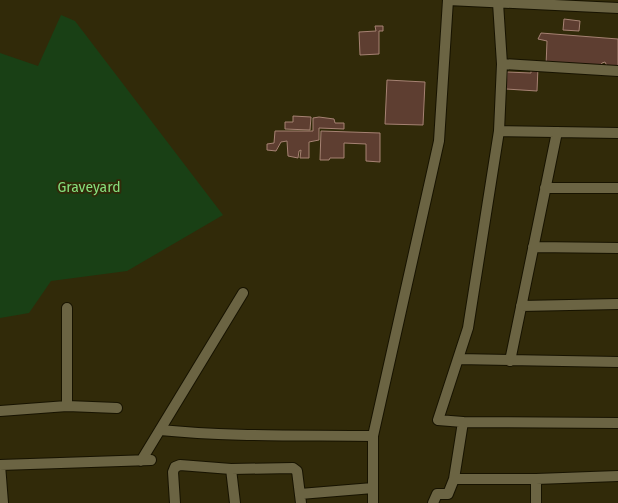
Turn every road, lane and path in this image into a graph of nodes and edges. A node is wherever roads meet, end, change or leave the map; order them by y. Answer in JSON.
{"nodes":[{"id":1,"x":448,"y":0,"type":"edge"},
{"id":2,"x":498,"y":3,"type":"junction"},
{"id":3,"x":604,"y":4,"type":"edge"},
{"id":4,"x":618,"y":8,"type":"edge"},
{"id":5,"x":502,"y":64,"type":"junction"},
{"id":6,"x":618,"y":71,"type":"edge"},
{"id":7,"x":499,"y":131,"type":"junction"},
{"id":8,"x":557,"y":132,"type":"junction"},
{"id":9,"x":618,"y":133,"type":"edge"},
{"id":10,"x":545,"y":188,"type":"junction"},
{"id":11,"x":618,"y":188,"type":"edge"},
{"id":12,"x":533,"y":247,"type":"junction"},
{"id":13,"x":618,"y":248,"type":"edge"},
{"id":14,"x":243,"y":293,"type":"dead end"},
{"id":15,"x":618,"y":304,"type":"edge"},
{"id":16,"x":521,"y":306,"type":"junction"},
{"id":17,"x":67,"y":308,"type":"dead end"},
{"id":18,"x":458,"y":359,"type":"junction"},
{"id":19,"x":510,"y":361,"type":"junction"},
{"id":20,"x":618,"y":362,"type":"edge"},
{"id":21,"x":67,"y":406,"type":"junction"},
{"id":22,"x":117,"y":408,"type":"dead end"},
{"id":23,"x":0,"y":411,"type":"edge"},
{"id":24,"x":462,"y":422,"type":"junction"},
{"id":25,"x":618,"y":423,"type":"edge"},
{"id":26,"x":160,"y":430,"type":"junction"},
{"id":27,"x":373,"y":436,"type":"junction"},
{"id":28,"x":0,"y":465,"type":"edge"},
{"id":29,"x":231,"y":469,"type":"junction"},
{"id":30,"x":618,"y":476,"type":"edge"},
{"id":31,"x":454,"y":479,"type":"junction"},
{"id":32,"x":536,"y":479,"type":"junction"},
{"id":33,"x":373,"y":488,"type":"junction"},
{"id":34,"x":300,"y":499,"type":"edge"},
{"id":35,"x":3,"y":503,"type":"edge"},
{"id":36,"x":175,"y":503,"type":"edge"},
{"id":37,"x":234,"y":503,"type":"edge"},
{"id":38,"x":373,"y":503,"type":"edge"},
{"id":39,"x":433,"y":503,"type":"edge"},
{"id":40,"x":536,"y":503,"type":"edge"}],
"edges":[{"from":1,"to":2,"type":"street"},
{"from":1,"to":27,"type":"street"},
{"from":2,"to":3,"type":"street"},
{"from":2,"to":5,"type":"street"},
{"from":3,"to":4,"type":"street"},
{"from":5,"to":6,"type":"street"},
{"from":5,"to":7,"type":"street"},
{"from":7,"to":8,"type":"street"},
{"from":7,"to":18,"type":"street"},
{"from":8,"to":9,"type":"street"},
{"from":8,"to":10,"type":"street"},
{"from":10,"to":11,"type":"street"},
{"from":10,"to":12,"type":"street"},
{"from":12,"to":13,"type":"street"},
{"from":12,"to":16,"type":"street"},
{"from":14,"to":26,"type":"street"},
{"from":15,"to":16,"type":"street"},
{"from":16,"to":19,"type":"street"},
{"from":17,"to":21,"type":"street"},
{"from":18,"to":19,"type":"street"},
{"from":18,"to":24,"type":"street"},
{"from":19,"to":20,"type":"street"},
{"from":21,"to":22,"type":"street"},
{"from":21,"to":23,"type":"street"},
{"from":24,"to":25,"type":"street"},
{"from":24,"to":31,"type":"street"},
{"from":26,"to":27,"type":"street"},
{"from":26,"to":28,"type":"street"},
{"from":27,"to":33,"type":"street"},
{"from":28,"to":35,"type":"street"},
{"from":29,"to":34,"type":"street"},
{"from":29,"to":36,"type":"street"},
{"from":29,"to":37,"type":"street"},
{"from":30,"to":32,"type":"street"},
{"from":31,"to":32,"type":"street"},
{"from":31,"to":39,"type":"street"},
{"from":32,"to":40,"type":"street"},
{"from":33,"to":34,"type":"street"},
{"from":33,"to":38,"type":"street"}]}
